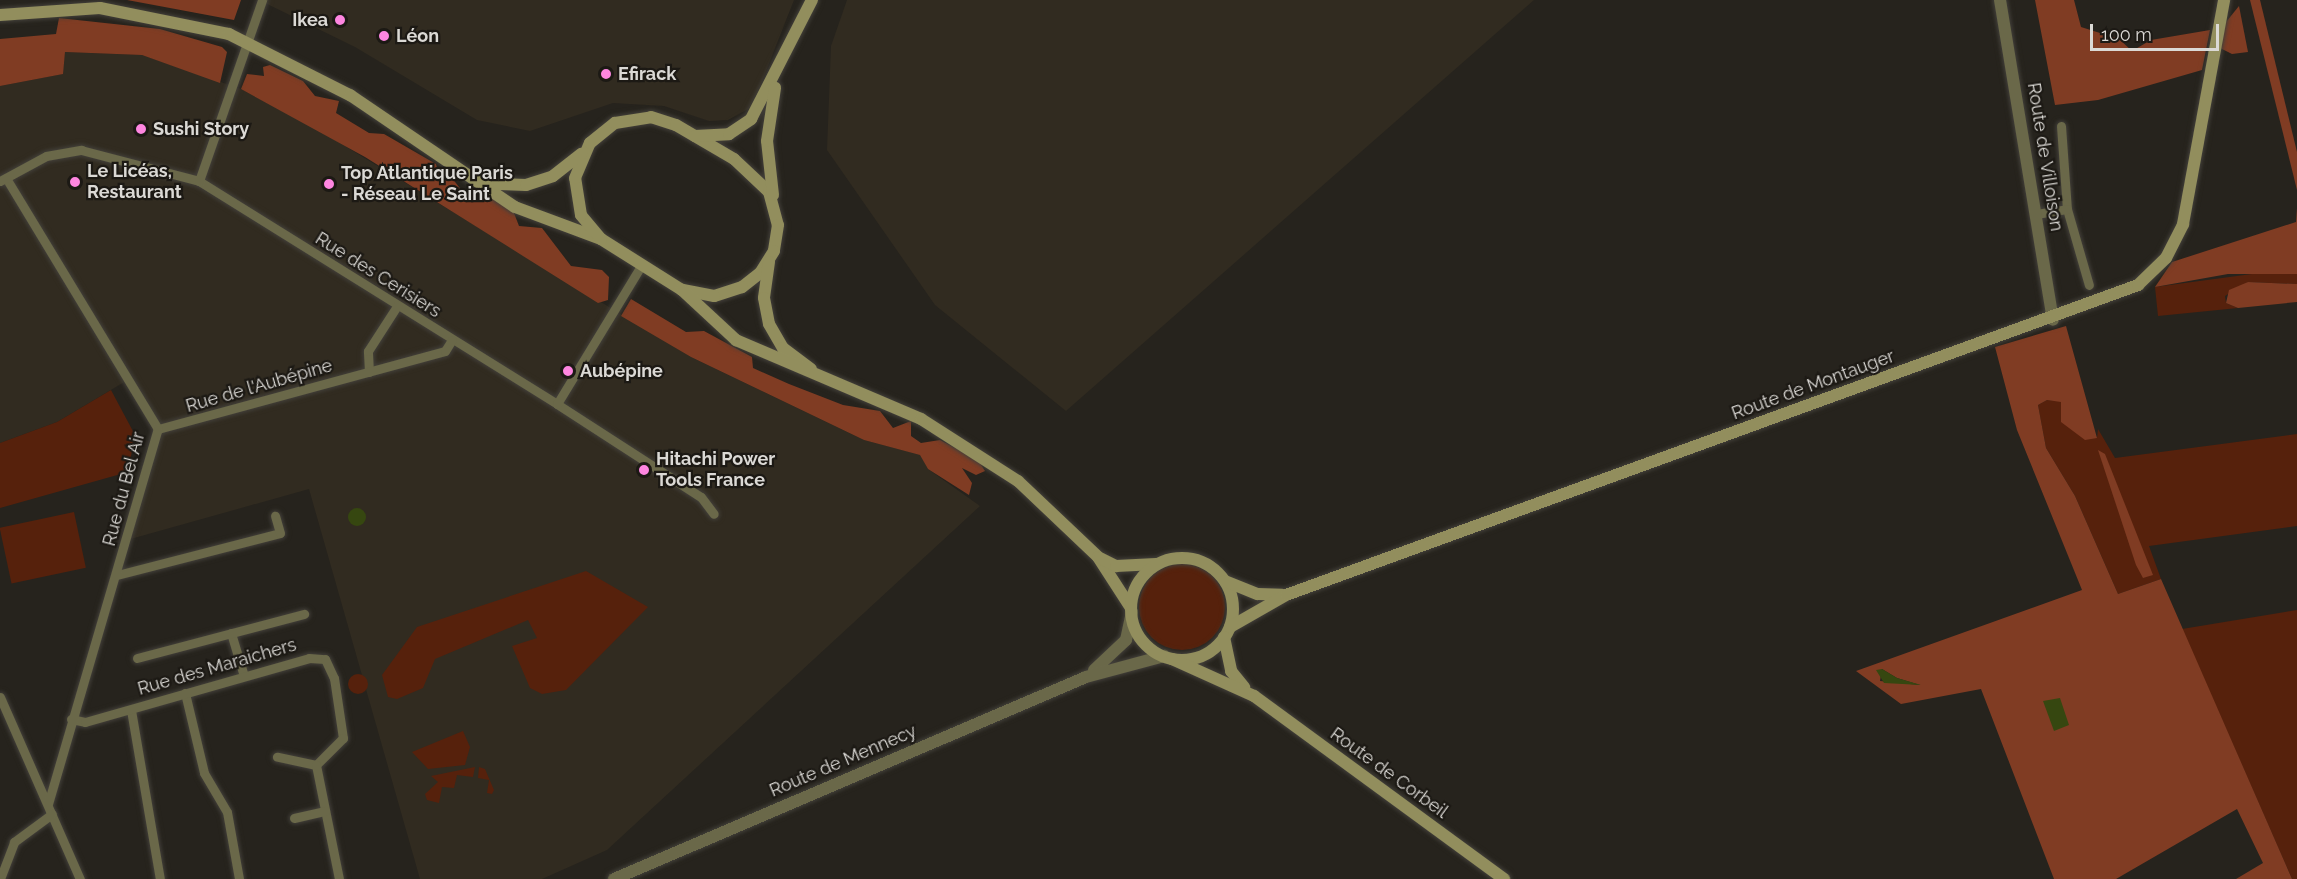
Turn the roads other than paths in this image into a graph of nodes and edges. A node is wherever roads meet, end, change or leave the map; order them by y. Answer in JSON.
{"nodes":[{"id":1,"x":262,"y":0,"type":"edge"},
{"id":2,"x":812,"y":0,"type":"edge"},
{"id":3,"x":2000,"y":0,"type":"edge"},
{"id":4,"x":2224,"y":0,"type":"edge"},
{"id":5,"x":0,"y":15,"type":"edge"},
{"id":6,"x":247,"y":42,"type":"junction"},
{"id":7,"x":778,"y":75,"type":"junction"},
{"id":8,"x":2061,"y":126,"type":"dead end"},
{"id":9,"x":694,"y":136,"type":"junction"},
{"id":10,"x":584,"y":151,"type":"junction"},
{"id":11,"x":467,"y":174,"type":"junction"},
{"id":12,"x":3,"y":180,"type":"edge"},
{"id":13,"x":199,"y":182,"type":"junction"},
{"id":14,"x":774,"y":202,"type":"junction"},
{"id":15,"x":2067,"y":209,"type":"junction"},
{"id":16,"x":2036,"y":214,"type":"junction"},
{"id":17,"x":601,"y":239,"type":"junction"},
{"id":18,"x":770,"y":260,"type":"junction"},
{"id":19,"x":641,"y":266,"type":"junction"},
{"id":20,"x":2089,"y":285,"type":"dead end"},
{"id":21,"x":682,"y":290,"type":"junction"},
{"id":22,"x":397,"y":306,"type":"junction"},
{"id":23,"x":2053,"y":320,"type":"junction"},
{"id":24,"x":452,"y":340,"type":"junction"},
{"id":25,"x":369,"y":372,"type":"junction"},
{"id":26,"x":822,"y":377,"type":"junction"},
{"id":27,"x":557,"y":404,"type":"junction"},
{"id":28,"x":158,"y":429,"type":"junction"},
{"id":29,"x":714,"y":514,"type":"dead end"},
{"id":30,"x":276,"y":516,"type":"dead end"},
{"id":31,"x":1098,"y":557,"type":"junction"},
{"id":32,"x":1157,"y":564,"type":"junction"},
{"id":33,"x":117,"y":575,"type":"junction"},
{"id":34,"x":1225,"y":581,"type":"junction"},
{"id":35,"x":1286,"y":595,"type":"junction"},
{"id":36,"x":1132,"y":610,"type":"junction"},
{"id":37,"x":304,"y":614,"type":"dead end"},
{"id":38,"x":1227,"y":632,"type":"junction"},
{"id":39,"x":231,"y":633,"type":"junction"},
{"id":40,"x":137,"y":658,"type":"dead end"},
{"id":41,"x":1168,"y":658,"type":"junction"},
{"id":42,"x":244,"y":676,"type":"junction"},
{"id":43,"x":1086,"y":676,"type":"junction"},
{"id":44,"x":185,"y":693,"type":"junction"},
{"id":45,"x":1254,"y":696,"type":"junction"},
{"id":46,"x":0,"y":697,"type":"edge"},
{"id":47,"x":131,"y":710,"type":"junction"},
{"id":48,"x":71,"y":719,"type":"junction"},
{"id":49,"x":277,"y":757,"type":"dead end"},
{"id":50,"x":316,"y":765,"type":"junction"},
{"id":51,"x":48,"y":804,"type":"junction"},
{"id":52,"x":325,"y":811,"type":"junction"},
{"id":53,"x":52,"y":814,"type":"junction"},
{"id":54,"x":294,"y":818,"type":"dead end"},
{"id":55,"x":0,"y":879,"type":"edge"},
{"id":56,"x":80,"y":879,"type":"edge"},
{"id":57,"x":160,"y":879,"type":"edge"},
{"id":58,"x":239,"y":879,"type":"edge"},
{"id":59,"x":337,"y":879,"type":"edge"},
{"id":60,"x":614,"y":879,"type":"edge"},
{"id":61,"x":1504,"y":879,"type":"edge"}],
"edges":[{"from":1,"to":6,"type":"street"},
{"from":2,"to":7,"type":"main road"},
{"from":3,"to":16,"type":"street","name":"Route de Villoison"},
{"from":4,"to":23,"type":"main road","name":"Route de Montauger"},
{"from":5,"to":6,"type":"main road"},
{"from":6,"to":11,"type":"main road"},
{"from":6,"to":13,"type":"street"},
{"from":7,"to":9,"type":"main road"},
{"from":7,"to":14,"type":"main road"},
{"from":8,"to":15,"type":"street"},
{"from":9,"to":10,"type":"main road"},
{"from":9,"to":14,"type":"main road"},
{"from":10,"to":11,"type":"main road"},
{"from":10,"to":17,"type":"main road"},
{"from":11,"to":17,"type":"main road"},
{"from":12,"to":13,"type":"street","name":"Rue des Cerisiers"},
{"from":12,"to":28,"type":"street","name":"Rue du Bel Air"},
{"from":13,"to":22,"type":"street","name":"Rue des Cerisiers"},
{"from":14,"to":18,"type":"main road"},
{"from":15,"to":16,"type":"street"},
{"from":15,"to":20,"type":"street"},
{"from":16,"to":23,"type":"street","name":"Route de Villoison"},
{"from":17,"to":19,"type":"main road"},
{"from":18,"to":21,"type":"main road"},
{"from":18,"to":26,"type":"main road"},
{"from":19,"to":21,"type":"main road"},
{"from":19,"to":27,"type":"street"},
{"from":21,"to":26,"type":"main road"},
{"from":22,"to":24,"type":"street","name":"Rue des Cerisiers"},
{"from":22,"to":25,"type":"street"},
{"from":23,"to":35,"type":"main road","name":"Route de Montauger"},
{"from":24,"to":25,"type":"street","name":"Rue de l'Aubépine"},
{"from":24,"to":27,"type":"street","name":"Rue des Cerisiers"},
{"from":25,"to":28,"type":"street","name":"Rue de l'Aubépine"},
{"from":26,"to":31,"type":"main road"},
{"from":27,"to":29,"type":"street","name":"Rue des Cerisiers"},
{"from":28,"to":33,"type":"street","name":"Rue du Bel Air"},
{"from":30,"to":33,"type":"street"},
{"from":31,"to":32,"type":"main road"},
{"from":31,"to":36,"type":"main road"},
{"from":32,"to":34,"type":"main road"},
{"from":32,"to":36,"type":"main road"},
{"from":33,"to":48,"type":"street","name":"Rue du Bel Air"},
{"from":34,"to":35,"type":"main road","name":"Route de Montauger"},
{"from":34,"to":38,"type":"main road"},
{"from":35,"to":38,"type":"main road","name":"Route de Montauger"},
{"from":36,"to":41,"type":"main road"},
{"from":36,"to":43,"type":"street","name":"Route de Mennecy"},
{"from":37,"to":39,"type":"street"},
{"from":38,"to":41,"type":"main road"},
{"from":38,"to":45,"type":"main road","name":"Route de Corbeil"},
{"from":39,"to":40,"type":"street"},
{"from":39,"to":42,"type":"street"},
{"from":41,"to":43,"type":"street","name":"Route de Mennecy"},
{"from":41,"to":45,"type":"main road","name":"Route de Corbeil"},
{"from":42,"to":44,"type":"street","name":"Rue des Maraichers"},
{"from":42,"to":50,"type":"street","name":"Rue des Maraichers"},
{"from":43,"to":60,"type":"street","name":"Route de Mennecy"},
{"from":44,"to":47,"type":"street","name":"Rue des Maraichers"},
{"from":44,"to":58,"type":"street"},
{"from":45,"to":61,"type":"main road","name":"Route de Corbeil"},
{"from":46,"to":51,"type":"street"},
{"from":47,"to":48,"type":"street","name":"Rue des Maraichers"},
{"from":47,"to":57,"type":"street"},
{"from":48,"to":51,"type":"street","name":"Rue du Bel Air"},
{"from":49,"to":50,"type":"street"},
{"from":50,"to":52,"type":"street"},
{"from":51,"to":53,"type":"street"},
{"from":52,"to":54,"type":"street"},
{"from":52,"to":59,"type":"street"},
{"from":53,"to":55,"type":"street"},
{"from":53,"to":56,"type":"street"}]}
